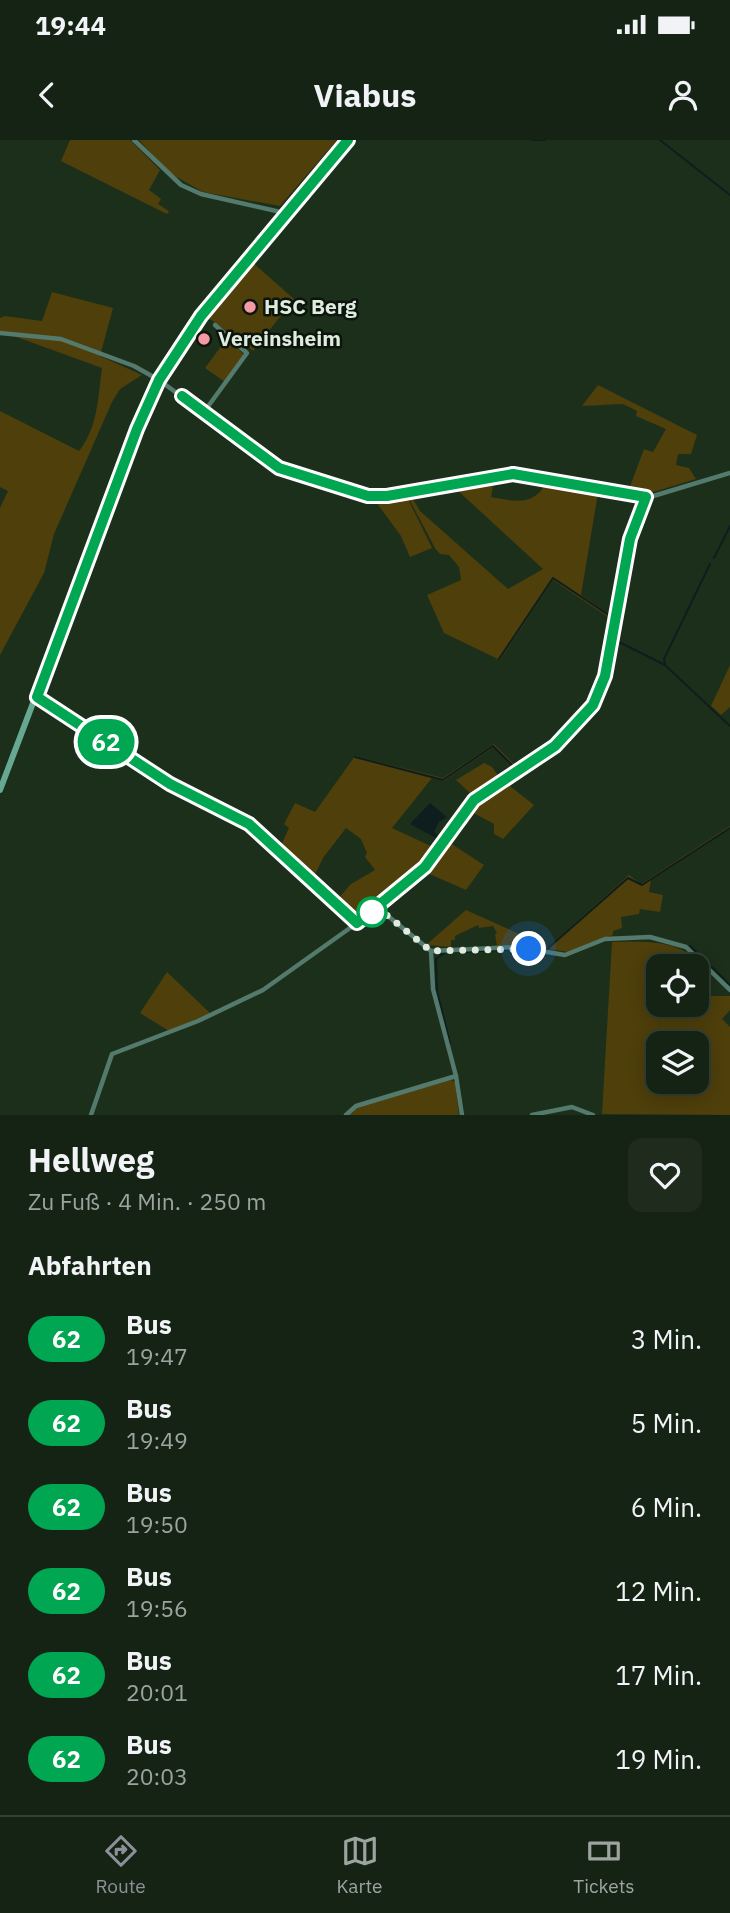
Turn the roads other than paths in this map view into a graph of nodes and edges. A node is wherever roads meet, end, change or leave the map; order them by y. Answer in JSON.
{"nodes":[{"id":1,"x":134,"y":140,"type":"edge"},
{"id":2,"x":348,"y":140,"type":"edge"},
{"id":3,"x":287,"y":213,"type":"junction"},
{"id":4,"x":215,"y":325,"type":"dead end"},
{"id":5,"x":0,"y":333,"type":"edge"},
{"id":6,"x":159,"y":380,"type":"junction"},
{"id":7,"x":204,"y":412,"type":"junction"},
{"id":8,"x":730,"y":473,"type":"edge"},
{"id":9,"x":646,"y":497,"type":"junction"},
{"id":10,"x":35,"y":696,"type":"junction"},
{"id":11,"x":0,"y":790,"type":"edge"},
{"id":12,"x":378,"y":908,"type":"junction"},
{"id":13,"x":357,"y":923,"type":"junction"},
{"id":14,"x":431,"y":951,"type":"junction"},
{"id":15,"x":730,"y":990,"type":"edge"},
{"id":16,"x":456,"y":1076,"type":"junction"},
{"id":17,"x":91,"y":1115,"type":"edge"},
{"id":18,"x":346,"y":1115,"type":"edge"},
{"id":19,"x":462,"y":1115,"type":"edge"},
{"id":20,"x":531,"y":1115,"type":"edge"},
{"id":21,"x":593,"y":1115,"type":"edge"}],
"edges":[{"from":1,"to":3,"type":"street"},
{"from":2,"to":3,"type":"main road"},
{"from":3,"to":6,"type":"main road"},
{"from":4,"to":7,"type":"street"},
{"from":5,"to":6,"type":"street"},
{"from":6,"to":7,"type":"street"},
{"from":6,"to":10,"type":"main road"},
{"from":7,"to":9,"type":"street"},
{"from":8,"to":9,"type":"street"},
{"from":9,"to":12,"type":"street"},
{"from":10,"to":11,"type":"main road"},
{"from":10,"to":13,"type":"street"},
{"from":12,"to":13,"type":"street"},
{"from":12,"to":14,"type":"street"},
{"from":13,"to":17,"type":"street"},
{"from":14,"to":15,"type":"street"},
{"from":14,"to":16,"type":"street"},
{"from":16,"to":18,"type":"street"},
{"from":16,"to":19,"type":"street"},
{"from":20,"to":21,"type":"street"}]}
